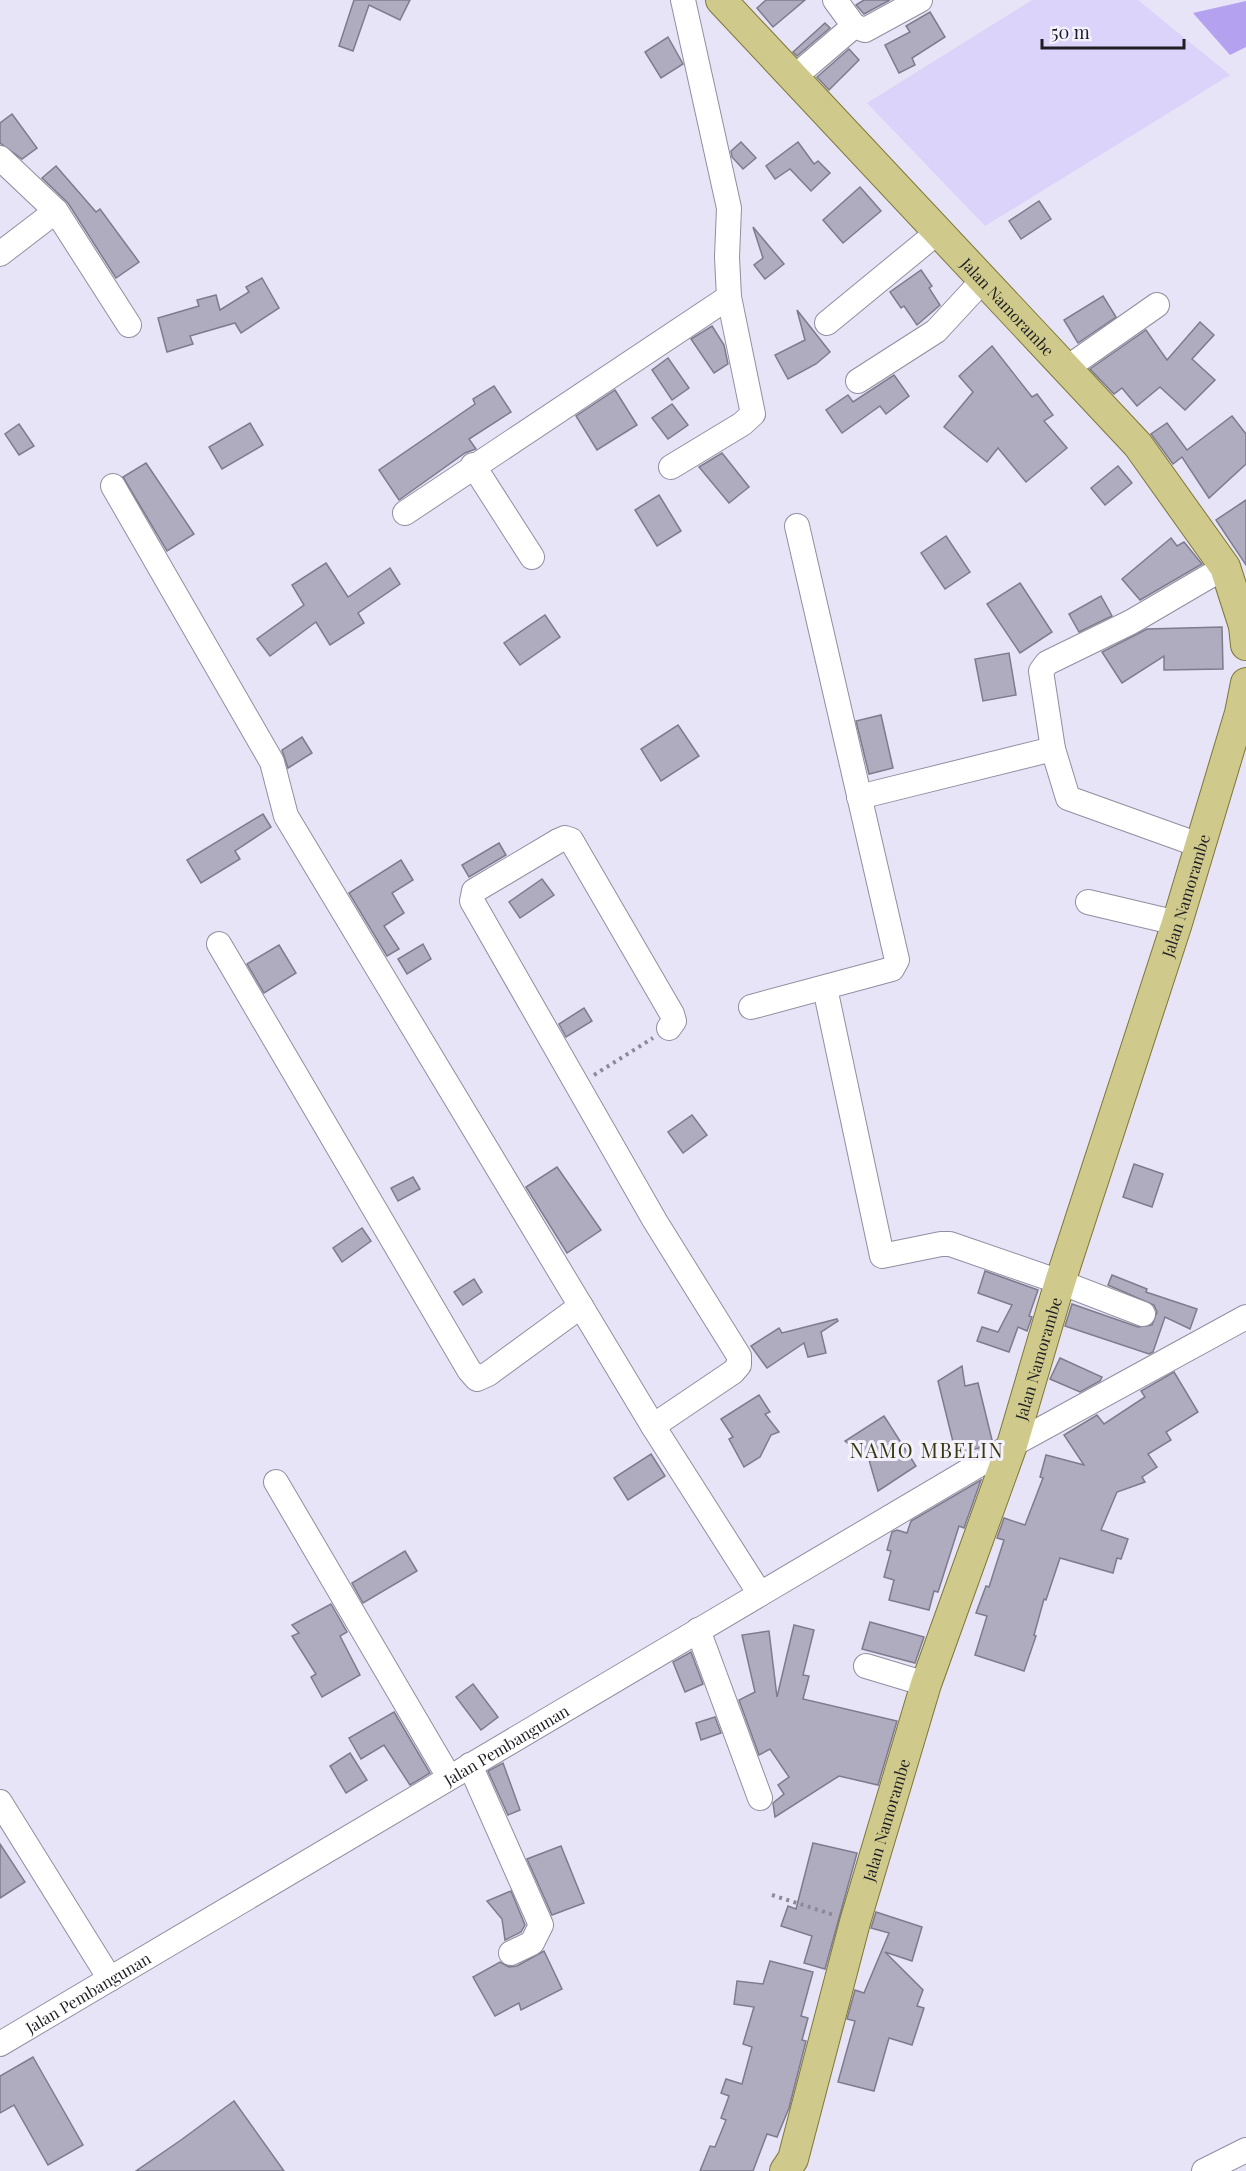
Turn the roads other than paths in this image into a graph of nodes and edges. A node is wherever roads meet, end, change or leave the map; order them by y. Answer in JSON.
{"nodes":[{"id":1,"x":683,"y":0,"type":"edge"},
{"id":2,"x":721,"y":0,"type":"edge"},
{"id":3,"x":835,"y":0,"type":"edge"},
{"id":4,"x":920,"y":0,"type":"edge"},
{"id":5,"x":854,"y":26,"type":"junction"},
{"id":6,"x":792,"y":79,"type":"junction"},
{"id":7,"x":0,"y":158,"type":"edge"},
{"id":8,"x":56,"y":211,"type":"junction"},
{"id":9,"x":939,"y":231,"type":"junction"},
{"id":10,"x":0,"y":254,"type":"edge"},
{"id":11,"x":984,"y":279,"type":"junction"},
{"id":12,"x":729,"y":297,"type":"junction"},
{"id":13,"x":1157,"y":305,"type":"dead end"},
{"id":14,"x":827,"y":323,"type":"dead end"},
{"id":15,"x":129,"y":325,"type":"dead end"},
{"id":16,"x":1067,"y":368,"type":"junction"},
{"id":17,"x":858,"y":381,"type":"dead end"},
{"id":18,"x":473,"y":465,"type":"junction"},
{"id":19,"x":671,"y":467,"type":"dead end"},
{"id":20,"x":113,"y":486,"type":"dead end"},
{"id":21,"x":405,"y":513,"type":"dead end"},
{"id":22,"x":797,"y":526,"type":"dead end"},
{"id":23,"x":532,"y":557,"type":"dead end"},
{"id":24,"x":1225,"y":567,"type":"junction"},
{"id":25,"x":1242,"y":608,"type":"edge"},
{"id":26,"x":1246,"y":645,"type":"edge"},
{"id":27,"x":1246,"y":683,"type":"edge"},
{"id":28,"x":1053,"y":749,"type":"junction"},
{"id":29,"x":859,"y":797,"type":"junction"},
{"id":30,"x":1199,"y":845,"type":"junction"},
{"id":31,"x":1088,"y":902,"type":"dead end"},
{"id":32,"x":1177,"y":923,"type":"junction"},
{"id":33,"x":219,"y":944,"type":"dead end"},
{"id":34,"x":825,"y":988,"type":"junction"},
{"id":35,"x":751,"y":1007,"type":"dead end"},
{"id":36,"x":669,"y":1028,"type":"road end"},
{"id":37,"x":1060,"y":1282,"type":"junction"},
{"id":38,"x":581,"y":1306,"type":"junction"},
{"id":39,"x":1143,"y":1314,"type":"dead end"},
{"id":40,"x":1246,"y":1317,"type":"edge"},
{"id":41,"x":653,"y":1426,"type":"junction"},
{"id":42,"x":1012,"y":1445,"type":"junction"},
{"id":43,"x":276,"y":1482,"type":"dead end"},
{"id":44,"x":760,"y":1594,"type":"junction"},
{"id":45,"x":698,"y":1630,"type":"junction"},
{"id":46,"x":866,"y":1666,"type":"dead end"},
{"id":47,"x":926,"y":1684,"type":"junction"},
{"id":48,"x":470,"y":1765,"type":"junction"},
{"id":49,"x":449,"y":1778,"type":"junction"},
{"id":50,"x":760,"y":1798,"type":"dead end"},
{"id":51,"x":0,"y":1802,"type":"edge"},
{"id":52,"x":511,"y":1953,"type":"dead end"},
{"id":53,"x":110,"y":1979,"type":"junction"},
{"id":54,"x":0,"y":2044,"type":"edge"},
{"id":55,"x":1246,"y":2150,"type":"edge"},
{"id":56,"x":790,"y":2167,"type":"edge"},
{"id":57,"x":1220,"y":2167,"type":"edge"}],
"edges":[{"from":1,"to":12,"type":"street"},
{"from":2,"to":6,"type":"main road","name":"Jalan Namorambe"},
{"from":3,"to":5,"type":"street"},
{"from":4,"to":5,"type":"street"},
{"from":5,"to":6,"type":"street"},
{"from":6,"to":9,"type":"main road","name":"Jalan Namorambe"},
{"from":7,"to":8,"type":"street"},
{"from":8,"to":10,"type":"street"},
{"from":8,"to":15,"type":"street"},
{"from":9,"to":11,"type":"main road","name":"Jalan Namorambe"},
{"from":9,"to":14,"type":"street"},
{"from":11,"to":16,"type":"main road","name":"Jalan Namorambe"},
{"from":11,"to":17,"type":"street"},
{"from":12,"to":18,"type":"street"},
{"from":12,"to":19,"type":"street"},
{"from":13,"to":16,"type":"street"},
{"from":16,"to":24,"type":"main road","name":"Jalan Namorambe"},
{"from":18,"to":21,"type":"street"},
{"from":18,"to":23,"type":"street"},
{"from":20,"to":38,"type":"street"},
{"from":22,"to":29,"type":"street"},
{"from":24,"to":25,"type":"main road","name":"Jalan Namorambe"},
{"from":24,"to":28,"type":"street"},
{"from":25,"to":26,"type":"main road","name":"Jalan Namorambe"},
{"from":27,"to":30,"type":"main road","name":"Jalan Namorambe"},
{"from":28,"to":29,"type":"street"},
{"from":28,"to":30,"type":"street"},
{"from":29,"to":34,"type":"street"},
{"from":30,"to":32,"type":"main road","name":"Jalan Namorambe"},
{"from":31,"to":32,"type":"street"},
{"from":32,"to":37,"type":"main road","name":"Jalan Namorambe"},
{"from":33,"to":38,"type":"street"},
{"from":34,"to":35,"type":"street"},
{"from":34,"to":37,"type":"street"},
{"from":36,"to":41,"type":"street"},
{"from":37,"to":39,"type":"street"},
{"from":37,"to":42,"type":"main road","name":"Jalan Namorambe"},
{"from":38,"to":41,"type":"street"},
{"from":40,"to":42,"type":"street","name":"Jalan Pembangunan"},
{"from":41,"to":44,"type":"street"},
{"from":42,"to":44,"type":"street","name":"Jalan Pembangunan"},
{"from":42,"to":47,"type":"main road","name":"Jalan Namorambe"},
{"from":43,"to":49,"type":"street"},
{"from":44,"to":45,"type":"street","name":"Jalan Pembangunan"},
{"from":45,"to":48,"type":"street","name":"Jalan Pembangunan"},
{"from":45,"to":50,"type":"street"},
{"from":46,"to":47,"type":"street"},
{"from":47,"to":56,"type":"main road","name":"Jalan Namorambe"},
{"from":48,"to":49,"type":"street","name":"Jalan Pembangunan"},
{"from":48,"to":52,"type":"street"},
{"from":49,"to":53,"type":"street","name":"Jalan Pembangunan"},
{"from":51,"to":53,"type":"street"},
{"from":53,"to":54,"type":"street","name":"Jalan Pembangunan"},
{"from":55,"to":57,"type":"street"}]}
